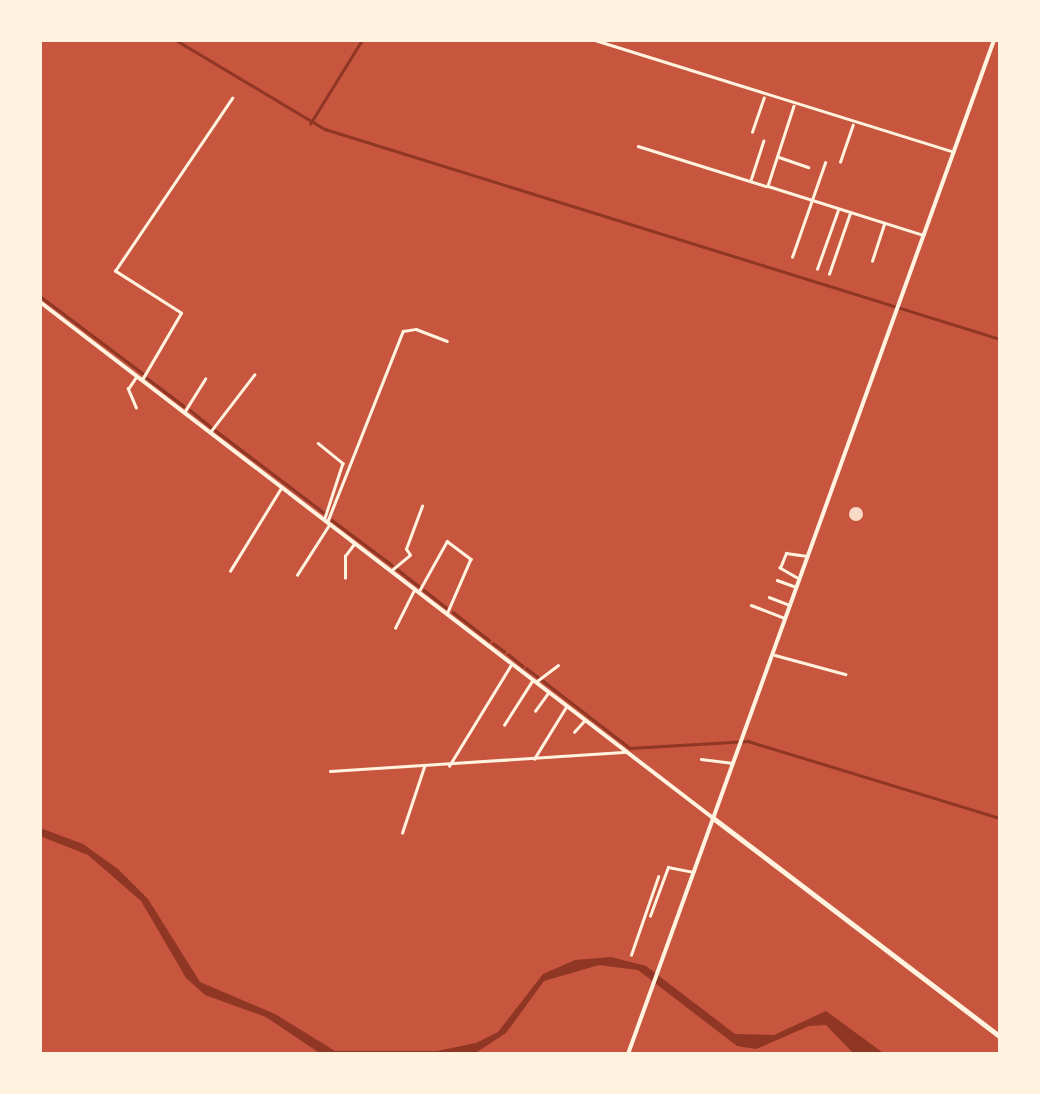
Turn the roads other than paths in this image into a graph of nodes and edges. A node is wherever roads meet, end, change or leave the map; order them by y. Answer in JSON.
{"nodes":[{"id":1,"x":596,"y":40,"type":"edge"},
{"id":2,"x":994,"y":40,"type":"edge"},
{"id":3,"x":764,"y":96,"type":"junction"},
{"id":4,"x":232,"y":98,"type":"dead end"},
{"id":5,"x":794,"y":105,"type":"junction"},
{"id":6,"x":854,"y":124,"type":"junction"},
{"id":7,"x":752,"y":132,"type":"dead end"},
{"id":8,"x":763,"y":141,"type":"dead end"},
{"id":9,"x":638,"y":146,"type":"dead end"},
{"id":10,"x":954,"y":152,"type":"junction"},
{"id":11,"x":777,"y":157,"type":"junction"},
{"id":12,"x":825,"y":162,"type":"dead end"},
{"id":13,"x":840,"y":162,"type":"dead end"},
{"id":14,"x":808,"y":167,"type":"dead end"},
{"id":15,"x":751,"y":181,"type":"junction"},
{"id":16,"x":768,"y":186,"type":"junction"},
{"id":17,"x":813,"y":199,"type":"junction"},
{"id":18,"x":839,"y":208,"type":"junction"},
{"id":19,"x":850,"y":212,"type":"junction"},
{"id":20,"x":885,"y":223,"type":"junction"},
{"id":21,"x":924,"y":236,"type":"junction"},
{"id":22,"x":792,"y":257,"type":"dead end"},
{"id":23,"x":872,"y":260,"type":"dead end"},
{"id":24,"x":816,"y":269,"type":"dead end"},
{"id":25,"x":829,"y":274,"type":"dead end"},
{"id":26,"x":40,"y":302,"type":"edge"},
{"id":27,"x":447,"y":341,"type":"dead end"},
{"id":28,"x":254,"y":375,"type":"dead end"},
{"id":29,"x":139,"y":378,"type":"junction"},
{"id":30,"x":205,"y":379,"type":"dead end"},
{"id":31,"x":136,"y":408,"type":"dead end"},
{"id":32,"x":184,"y":412,"type":"junction"},
{"id":33,"x":210,"y":432,"type":"junction"},
{"id":34,"x":318,"y":444,"type":"dead end"},
{"id":35,"x":282,"y":487,"type":"junction"},
{"id":36,"x":422,"y":506,"type":"dead end"},
{"id":37,"x":327,"y":522,"type":"junction"},
{"id":38,"x":354,"y":543,"type":"junction"},
{"id":39,"x":346,"y":556,"type":"junction"},
{"id":40,"x":809,"y":556,"type":"junction"},
{"id":41,"x":338,"y":558,"type":"dead end"},
{"id":42,"x":391,"y":571,"type":"junction"},
{"id":43,"x":230,"y":572,"type":"dead end"},
{"id":44,"x":298,"y":575,"type":"dead end"},
{"id":45,"x":345,"y":578,"type":"dead end"},
{"id":46,"x":777,"y":580,"type":"dead end"},
{"id":47,"x":800,"y":580,"type":"junction"},
{"id":48,"x":798,"y":588,"type":"junction"},
{"id":49,"x":417,"y":590,"type":"junction"},
{"id":50,"x":770,"y":597,"type":"dead end"},
{"id":51,"x":751,"y":605,"type":"dead end"},
{"id":52,"x":791,"y":606,"type":"junction"},
{"id":53,"x":447,"y":614,"type":"junction"},
{"id":54,"x":787,"y":618,"type":"junction"},
{"id":55,"x":394,"y":628,"type":"dead end"},
{"id":56,"x":780,"y":637,"type":"junction"},
{"id":57,"x":788,"y":641,"type":"dead end"},
{"id":58,"x":774,"y":654,"type":"junction"},
{"id":59,"x":512,"y":664,"type":"junction"},
{"id":60,"x":558,"y":666,"type":"dead end"},
{"id":61,"x":845,"y":674,"type":"dead end"},
{"id":62,"x":534,"y":681,"type":"junction"},
{"id":63,"x":548,"y":692,"type":"junction"},
{"id":64,"x":567,"y":706,"type":"junction"},
{"id":65,"x":535,"y":711,"type":"dead end"},
{"id":66,"x":585,"y":720,"type":"junction"},
{"id":67,"x":504,"y":725,"type":"dead end"},
{"id":68,"x":574,"y":732,"type":"dead end"},
{"id":69,"x":627,"y":752,"type":"junction"},
{"id":70,"x":701,"y":759,"type":"dead end"},
{"id":71,"x":534,"y":761,"type":"junction"},
{"id":72,"x":734,"y":764,"type":"junction"},
{"id":73,"x":425,"y":766,"type":"junction"},
{"id":74,"x":449,"y":766,"type":"junction"},
{"id":75,"x":330,"y":771,"type":"dead end"},
{"id":76,"x":713,"y":818,"type":"junction"},
{"id":77,"x":402,"y":833,"type":"dead end"},
{"id":78,"x":694,"y":872,"type":"junction"},
{"id":79,"x":658,"y":878,"type":"dead end"},
{"id":80,"x":650,"y":916,"type":"dead end"},
{"id":81,"x":631,"y":954,"type":"dead end"},
{"id":82,"x":1000,"y":1037,"type":"edge"},
{"id":83,"x":628,"y":1054,"type":"edge"}],
"edges":[{"from":1,"to":3,"type":"street"},
{"from":2,"to":10,"type":"street"},
{"from":3,"to":5,"type":"street"},
{"from":3,"to":7,"type":"street"},
{"from":4,"to":29,"type":"street"},
{"from":5,"to":6,"type":"street"},
{"from":5,"to":11,"type":"street"},
{"from":6,"to":10,"type":"street"},
{"from":6,"to":13,"type":"street"},
{"from":8,"to":15,"type":"street"},
{"from":9,"to":15,"type":"street"},
{"from":10,"to":21,"type":"street"},
{"from":11,"to":14,"type":"street"},
{"from":11,"to":16,"type":"street"},
{"from":12,"to":17,"type":"street"},
{"from":15,"to":16,"type":"street"},
{"from":16,"to":17,"type":"street"},
{"from":17,"to":18,"type":"street"},
{"from":17,"to":22,"type":"street"},
{"from":18,"to":19,"type":"street"},
{"from":18,"to":24,"type":"street"},
{"from":19,"to":20,"type":"street"},
{"from":19,"to":25,"type":"street"},
{"from":20,"to":21,"type":"street"},
{"from":20,"to":23,"type":"street"},
{"from":21,"to":40,"type":"street"},
{"from":26,"to":29,"type":"street"},
{"from":27,"to":37,"type":"street"},
{"from":28,"to":33,"type":"street"},
{"from":29,"to":31,"type":"street"},
{"from":29,"to":32,"type":"street"},
{"from":30,"to":32,"type":"street"},
{"from":32,"to":33,"type":"street"},
{"from":33,"to":35,"type":"street"},
{"from":34,"to":37,"type":"street"},
{"from":35,"to":37,"type":"street"},
{"from":35,"to":43,"type":"street"},
{"from":36,"to":42,"type":"street"},
{"from":37,"to":38,"type":"street"},
{"from":37,"to":44,"type":"street"},
{"from":38,"to":39,"type":"street"},
{"from":38,"to":42,"type":"street"},
{"from":39,"to":41,"type":"street"},
{"from":39,"to":45,"type":"street"},
{"from":40,"to":47,"type":"street"},
{"from":40,"to":47,"type":"street"},
{"from":42,"to":49,"type":"street"},
{"from":46,"to":48,"type":"street"},
{"from":47,"to":48,"type":"street"},
{"from":48,"to":52,"type":"street"},
{"from":49,"to":53,"type":"street"},
{"from":49,"to":53,"type":"street"},
{"from":49,"to":55,"type":"street"},
{"from":50,"to":52,"type":"street"},
{"from":51,"to":54,"type":"street"},
{"from":52,"to":54,"type":"street"},
{"from":53,"to":59,"type":"street"},
{"from":54,"to":56,"type":"street"},
{"from":56,"to":57,"type":"street"},
{"from":56,"to":58,"type":"street"},
{"from":58,"to":61,"type":"street"},
{"from":58,"to":72,"type":"street"},
{"from":59,"to":62,"type":"street"},
{"from":59,"to":74,"type":"street"},
{"from":60,"to":62,"type":"street"},
{"from":62,"to":63,"type":"street"},
{"from":62,"to":67,"type":"street"},
{"from":63,"to":64,"type":"street"},
{"from":63,"to":65,"type":"street"},
{"from":64,"to":66,"type":"street"},
{"from":64,"to":71,"type":"street"},
{"from":66,"to":68,"type":"street"},
{"from":66,"to":69,"type":"street"},
{"from":69,"to":71,"type":"street"},
{"from":69,"to":76,"type":"street"},
{"from":70,"to":72,"type":"street"},
{"from":71,"to":74,"type":"street"},
{"from":72,"to":76,"type":"street"},
{"from":73,"to":74,"type":"street"},
{"from":73,"to":75,"type":"street"},
{"from":73,"to":77,"type":"street"},
{"from":76,"to":78,"type":"street"},
{"from":76,"to":82,"type":"main road"},
{"from":78,"to":80,"type":"street"},
{"from":78,"to":83,"type":"street"},
{"from":79,"to":81,"type":"street"}]}
